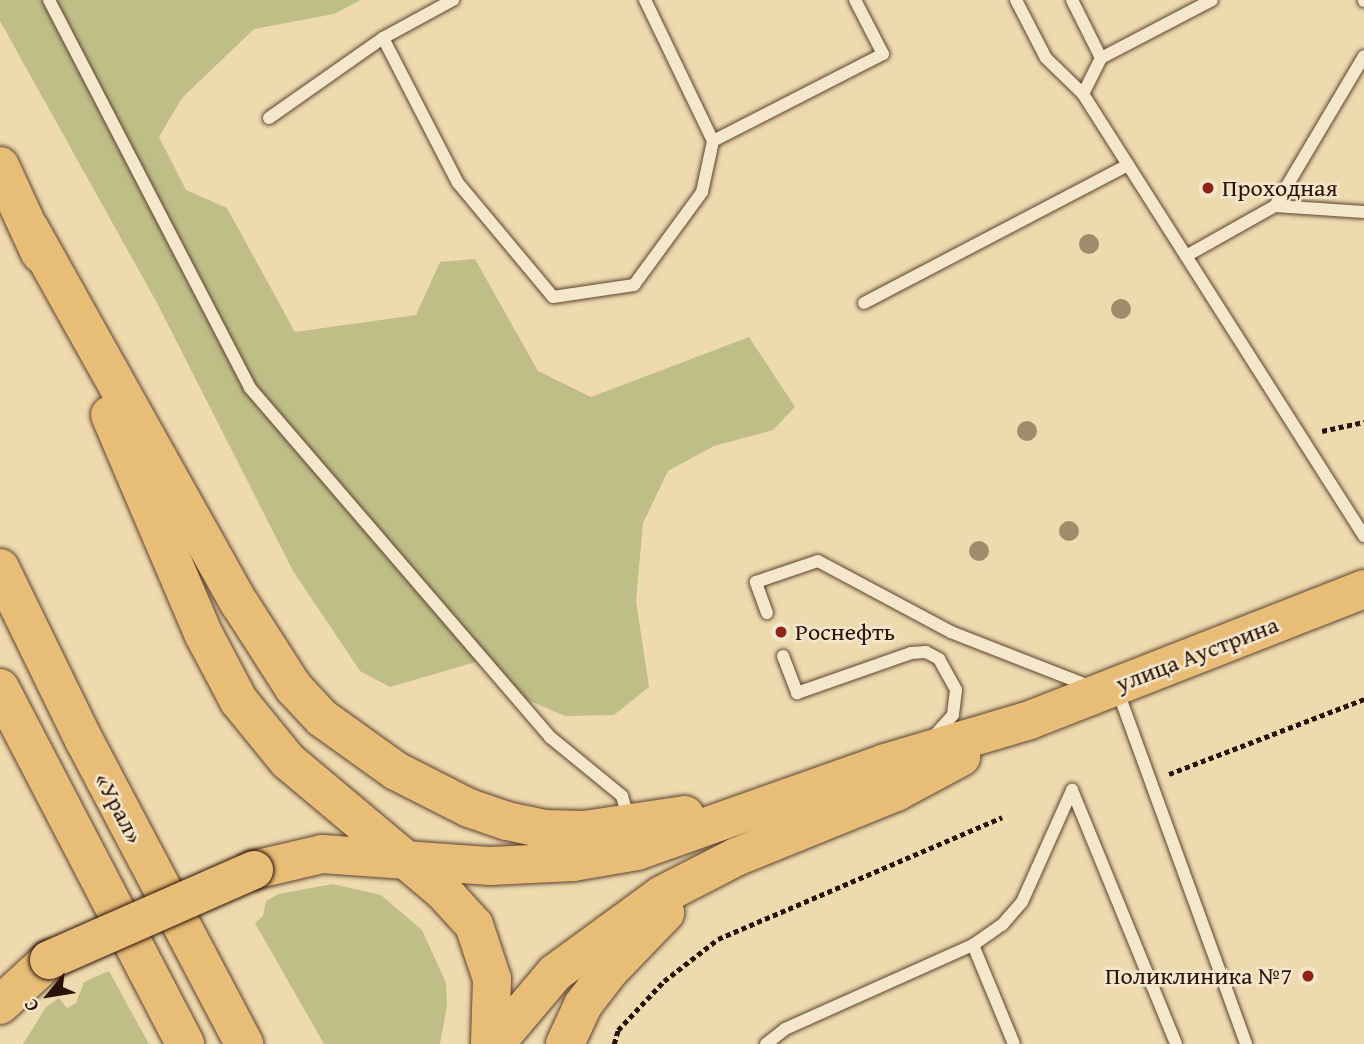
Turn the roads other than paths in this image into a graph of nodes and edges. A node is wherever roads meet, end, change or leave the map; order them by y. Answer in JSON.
{"nodes":[{"id":1,"x":49,"y":0,"type":"edge"},
{"id":2,"x":453,"y":0,"type":"edge"},
{"id":3,"x":645,"y":0,"type":"edge"},
{"id":4,"x":855,"y":0,"type":"edge"},
{"id":5,"x":1016,"y":0,"type":"edge"},
{"id":6,"x":1072,"y":0,"type":"edge"},
{"id":7,"x":1212,"y":0,"type":"edge"},
{"id":8,"x":383,"y":38,"type":"junction"},
{"id":9,"x":1364,"y":56,"type":"edge"},
{"id":10,"x":1101,"y":58,"type":"junction"},
{"id":11,"x":1083,"y":94,"type":"junction"},
{"id":12,"x":269,"y":118,"type":"dead end"},
{"id":13,"x":713,"y":141,"type":"junction"},
{"id":14,"x":1128,"y":165,"type":"junction"},
{"id":15,"x":0,"y":166,"type":"edge"},
{"id":16,"x":1275,"y":206,"type":"junction"},
{"id":17,"x":1364,"y":212,"type":"edge"},
{"id":18,"x":30,"y":229,"type":"junction"},
{"id":19,"x":1186,"y":256,"type":"junction"},
{"id":20,"x":864,"y":303,"type":"dead end"},
{"id":21,"x":1364,"y":536,"type":"edge"},
{"id":22,"x":0,"y":568,"type":"edge"},
{"id":23,"x":1364,"y":589,"type":"edge"},
{"id":24,"x":767,"y":613,"type":"dead end"},
{"id":25,"x":783,"y":656,"type":"dead end"},
{"id":26,"x":0,"y":688,"type":"edge"},
{"id":27,"x":1108,"y":688,"type":"junction"},
{"id":28,"x":1030,"y":720,"type":"junction"},
{"id":29,"x":885,"y":763,"type":"junction"},
{"id":30,"x":808,"y":792,"type":"junction"},
{"id":31,"x":630,"y":824,"type":"junction"},
{"id":32,"x":775,"y":841,"type":"junction"},
{"id":33,"x":406,"y":859,"type":"junction"},
{"id":34,"x":973,"y":945,"type":"junction"},
{"id":35,"x":0,"y":1005,"type":"edge"},
{"id":36,"x":185,"y":1044,"type":"edge"},
{"id":37,"x":244,"y":1044,"type":"edge"},
{"id":38,"x":490,"y":1044,"type":"edge"},
{"id":39,"x":495,"y":1044,"type":"edge"},
{"id":40,"x":565,"y":1044,"type":"edge"},
{"id":41,"x":766,"y":1044,"type":"edge"},
{"id":42,"x":1014,"y":1044,"type":"edge"},
{"id":43,"x":1176,"y":1044,"type":"edge"},
{"id":44,"x":1246,"y":1044,"type":"edge"}],
"edges":[{"from":1,"to":31,"type":"lane"},
{"from":2,"to":8,"type":"lane"},
{"from":3,"to":13,"type":"lane"},
{"from":4,"to":13,"type":"lane"},
{"from":5,"to":11,"type":"lane"},
{"from":6,"to":10,"type":"lane"},
{"from":7,"to":10,"type":"lane"},
{"from":8,"to":12,"type":"lane"},
{"from":8,"to":13,"type":"lane"},
{"from":9,"to":16,"type":"lane"},
{"from":10,"to":11,"type":"lane"},
{"from":11,"to":14,"type":"lane"},
{"from":14,"to":19,"type":"lane"},
{"from":14,"to":20,"type":"lane"},
{"from":15,"to":18,"type":"main road"},
{"from":16,"to":17,"type":"lane"},
{"from":16,"to":19,"type":"lane"},
{"from":18,"to":31,"type":"main road"},
{"from":18,"to":33,"type":"main road"},
{"from":19,"to":21,"type":"lane"},
{"from":22,"to":37,"type":"main road","name":"«Урал»"},
{"from":23,"to":27,"type":"main road","name":"улица Аустрина"},
{"from":24,"to":27,"type":"lane"},
{"from":25,"to":29,"type":"lane"},
{"from":26,"to":36,"type":"main road"},
{"from":27,"to":28,"type":"main road","name":"улица Аустрина"},
{"from":27,"to":44,"type":"lane"},
{"from":28,"to":29,"type":"main road"},
{"from":28,"to":32,"type":"main road"},
{"from":29,"to":30,"type":"main road"},
{"from":30,"to":31,"type":"main road"},
{"from":30,"to":33,"type":"main road"},
{"from":32,"to":39,"type":"main road"},
{"from":32,"to":40,"type":"main road"},
{"from":33,"to":35,"type":"main road","bridge":true},
{"from":33,"to":38,"type":"main road"},
{"from":34,"to":41,"type":"lane"},
{"from":34,"to":42,"type":"lane"},
{"from":34,"to":43,"type":"lane"}]}
